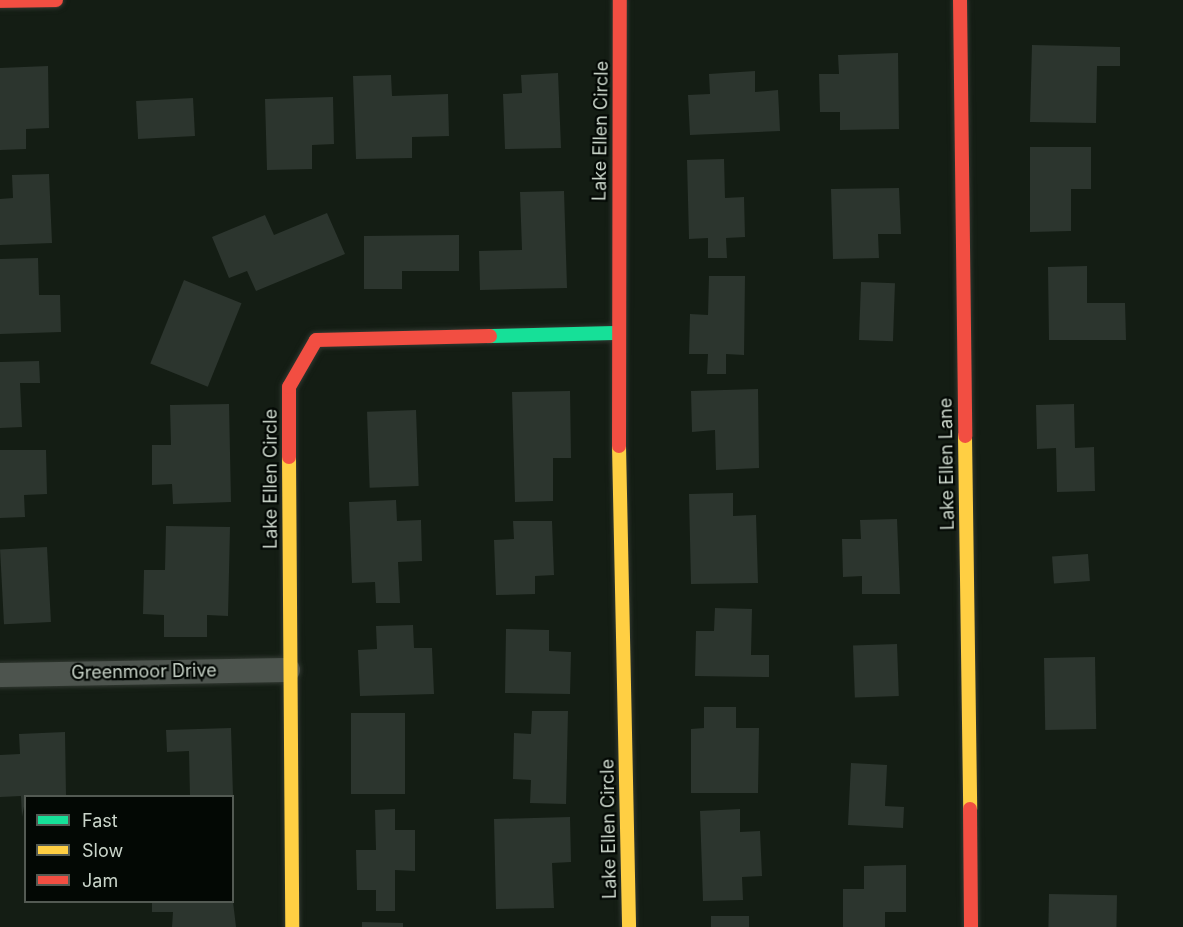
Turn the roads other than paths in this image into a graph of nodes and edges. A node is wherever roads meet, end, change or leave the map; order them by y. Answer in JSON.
{"nodes":[{"id":1,"x":56,"y":0,"type":"edge"},
{"id":2,"x":620,"y":0,"type":"edge"},
{"id":3,"x":960,"y":0,"type":"edge"},
{"id":4,"x":0,"y":1,"type":"edge"},
{"id":5,"x":617,"y":333,"type":"junction"},
{"id":6,"x":288,"y":670,"type":"junction"},
{"id":7,"x":0,"y":675,"type":"edge"},
{"id":8,"x":292,"y":927,"type":"edge"},
{"id":9,"x":629,"y":927,"type":"edge"},
{"id":10,"x":971,"y":927,"type":"edge"}],
"edges":[{"from":1,"to":4,"type":"street"},
{"from":2,"to":5,"type":"street","name":"Lake Ellen Circle"},
{"from":3,"to":10,"type":"street","name":"Lake Ellen Lane"},
{"from":5,"to":6,"type":"street","name":"Lake Ellen Circle"},
{"from":5,"to":9,"type":"street","name":"Lake Ellen Circle"},
{"from":6,"to":7,"type":"street","name":"Greenmoor Drive"},
{"from":6,"to":8,"type":"street","name":"Lake Ellen Circle"}]}
